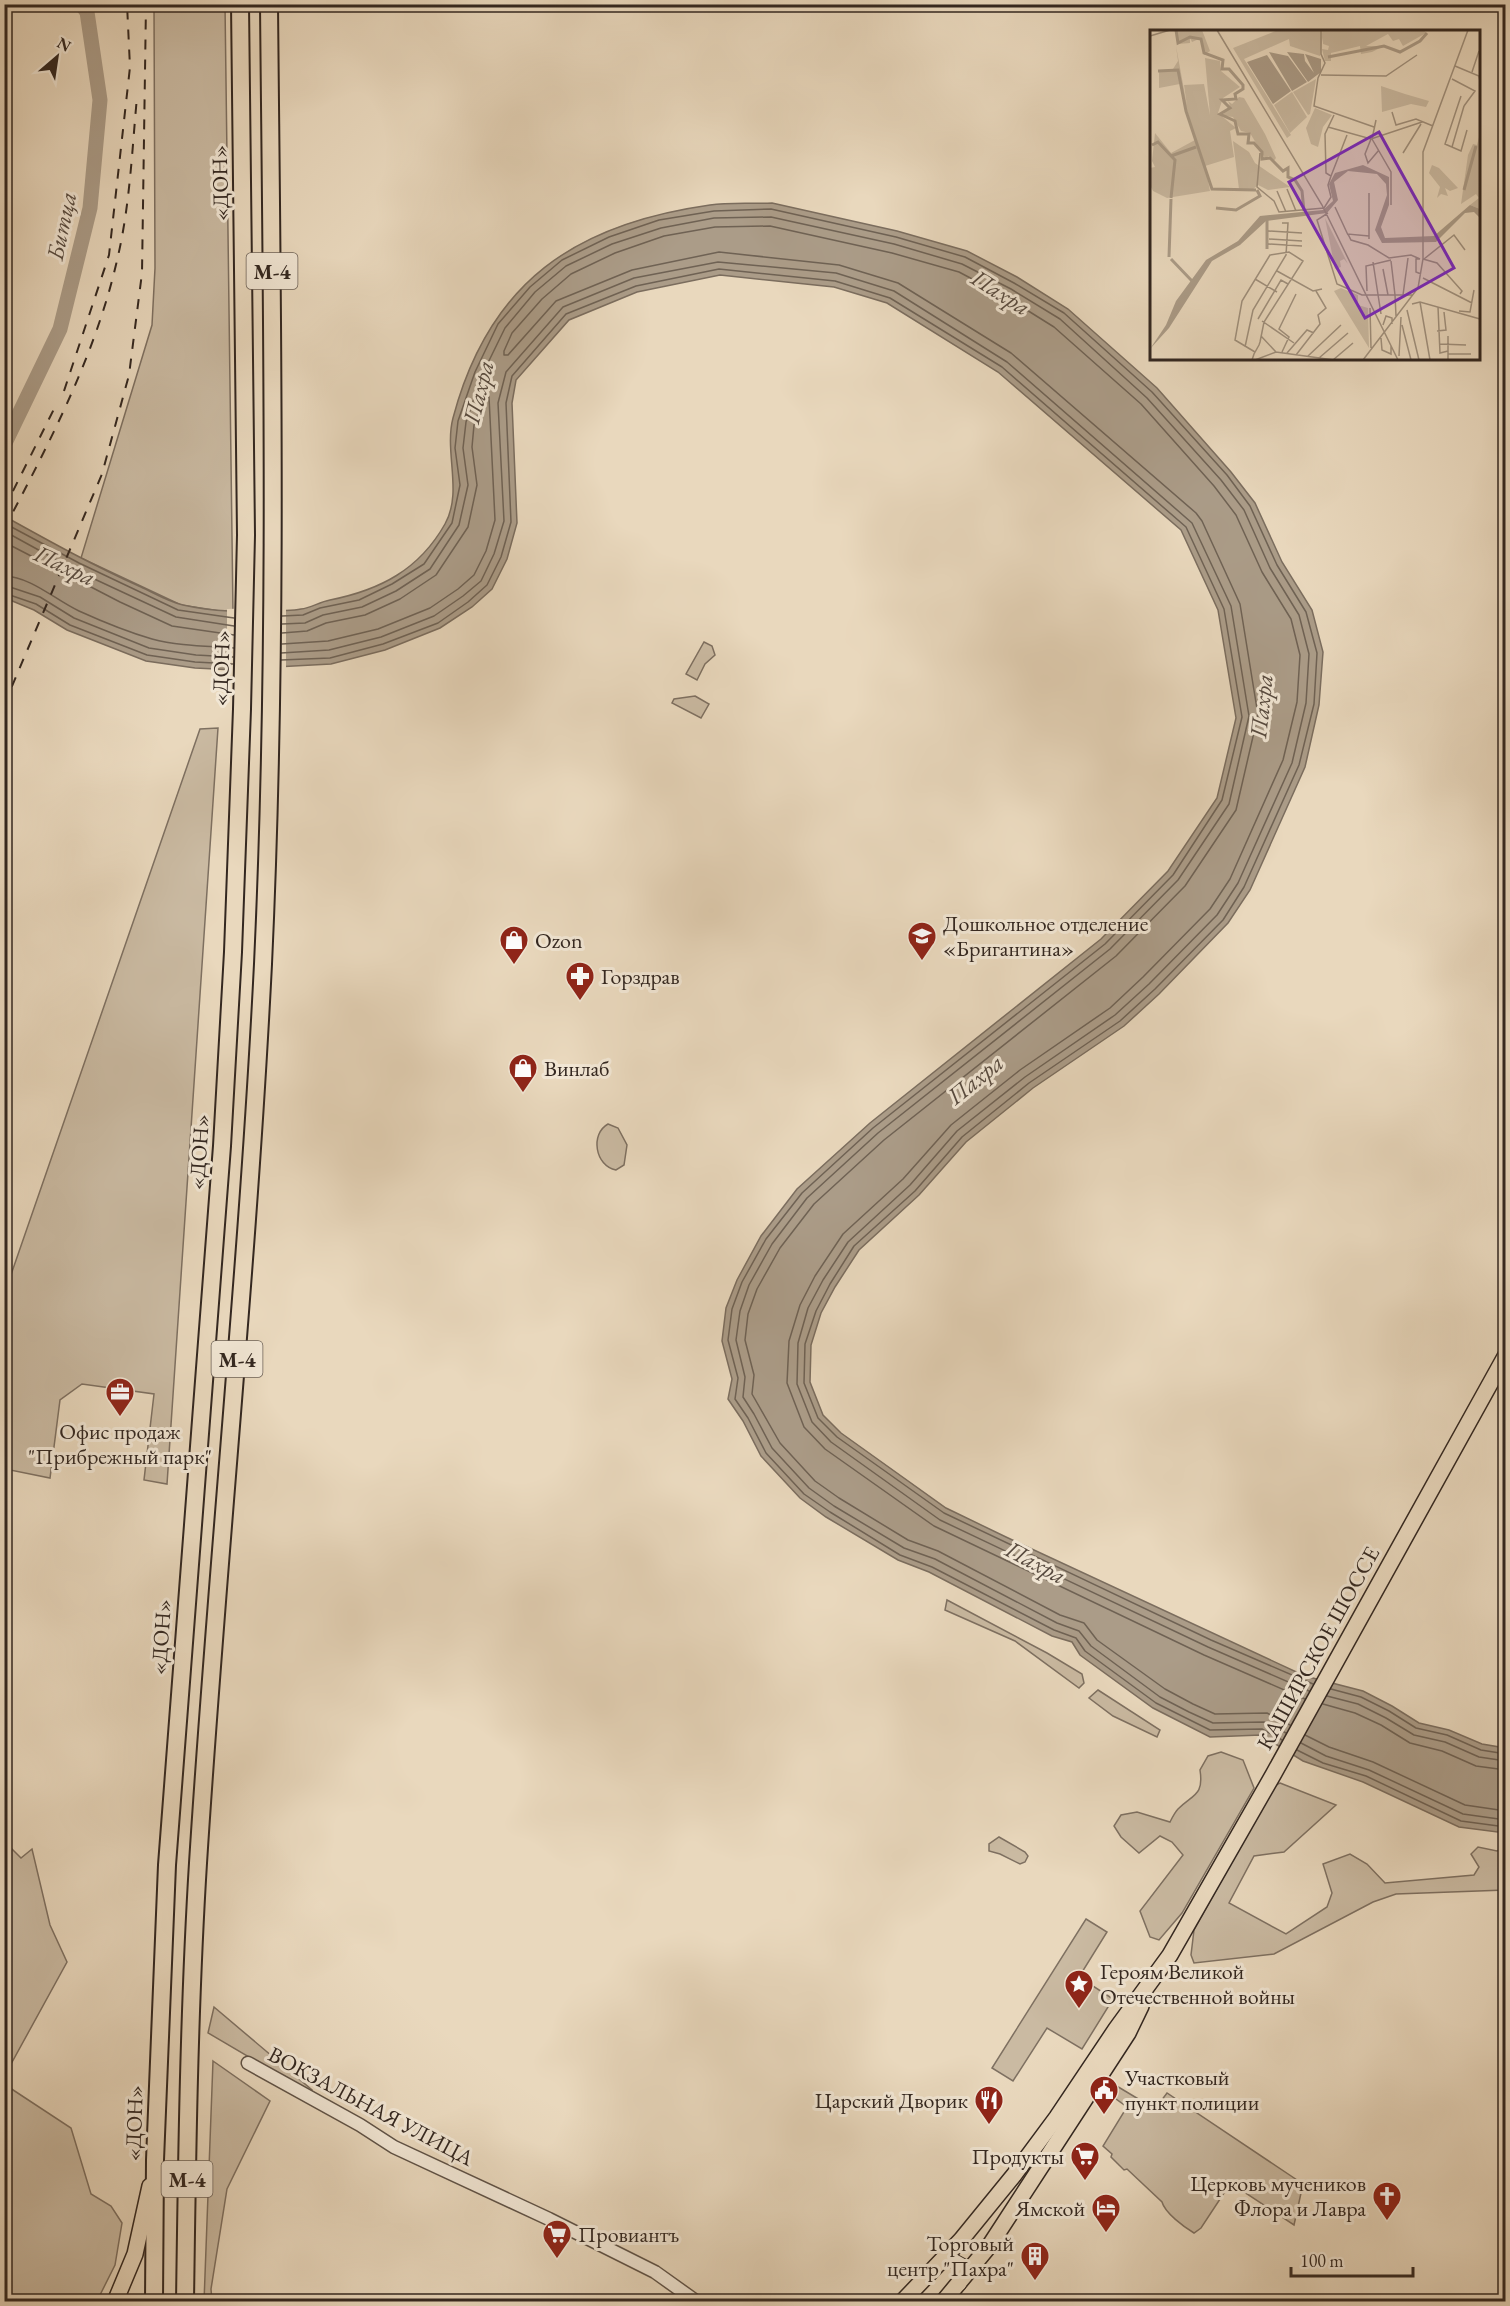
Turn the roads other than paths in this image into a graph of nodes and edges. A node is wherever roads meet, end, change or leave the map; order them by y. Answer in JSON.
{"nodes":[{"id":1,"x":240,"y":4,"type":"edge"},
{"id":2,"x":268,"y":4,"type":"edge"},
{"id":3,"x":1506,"y":1355,"type":"edge"},
{"id":4,"x":1165,"y":1960,"type":"junction"},
{"id":5,"x":248,"y":2063,"type":"dead end"},
{"id":6,"x":155,"y":2160,"type":"junction"},
{"id":7,"x":939,"y":2263,"type":"junction"},
{"id":8,"x":959,"y":2284,"type":"junction"},
{"id":9,"x":115,"y":2301,"type":"edge"},
{"id":10,"x":154,"y":2301,"type":"edge"},
{"id":11,"x":185,"y":2301,"type":"edge"},
{"id":12,"x":697,"y":2301,"type":"edge"},
{"id":13,"x":902,"y":2301,"type":"edge"},
{"id":14,"x":943,"y":2301,"type":"edge"}],
"edges":[{"from":1,"to":6,"type":"highway","name":"«ДОН»","number":"М-4"},
{"from":2,"to":11,"type":"highway","number":"М-4"},
{"from":3,"to":4,"type":"main road","name":"КАШИРСКОЕ ШОССЕ"},
{"from":4,"to":7,"type":"main road","name":"КАШИРСКОЕ ШОССЕ"},
{"from":4,"to":8,"type":"main road","name":"КАШИРСКОЕ ШОССЕ"},
{"from":5,"to":12,"type":"street","name":"ВОКЗАЛЬНАЯ УЛИЦА"},
{"from":6,"to":9,"type":"main road"},
{"from":6,"to":10,"type":"highway","name":"«ДОН»","number":"М-4"},
{"from":7,"to":8,"type":"main road"},
{"from":7,"to":13,"type":"main road","name":"КАШИРСКОЕ ШОССЕ"},
{"from":8,"to":14,"type":"main road","name":"КАШИРСКОЕ ШОССЕ"}]}
